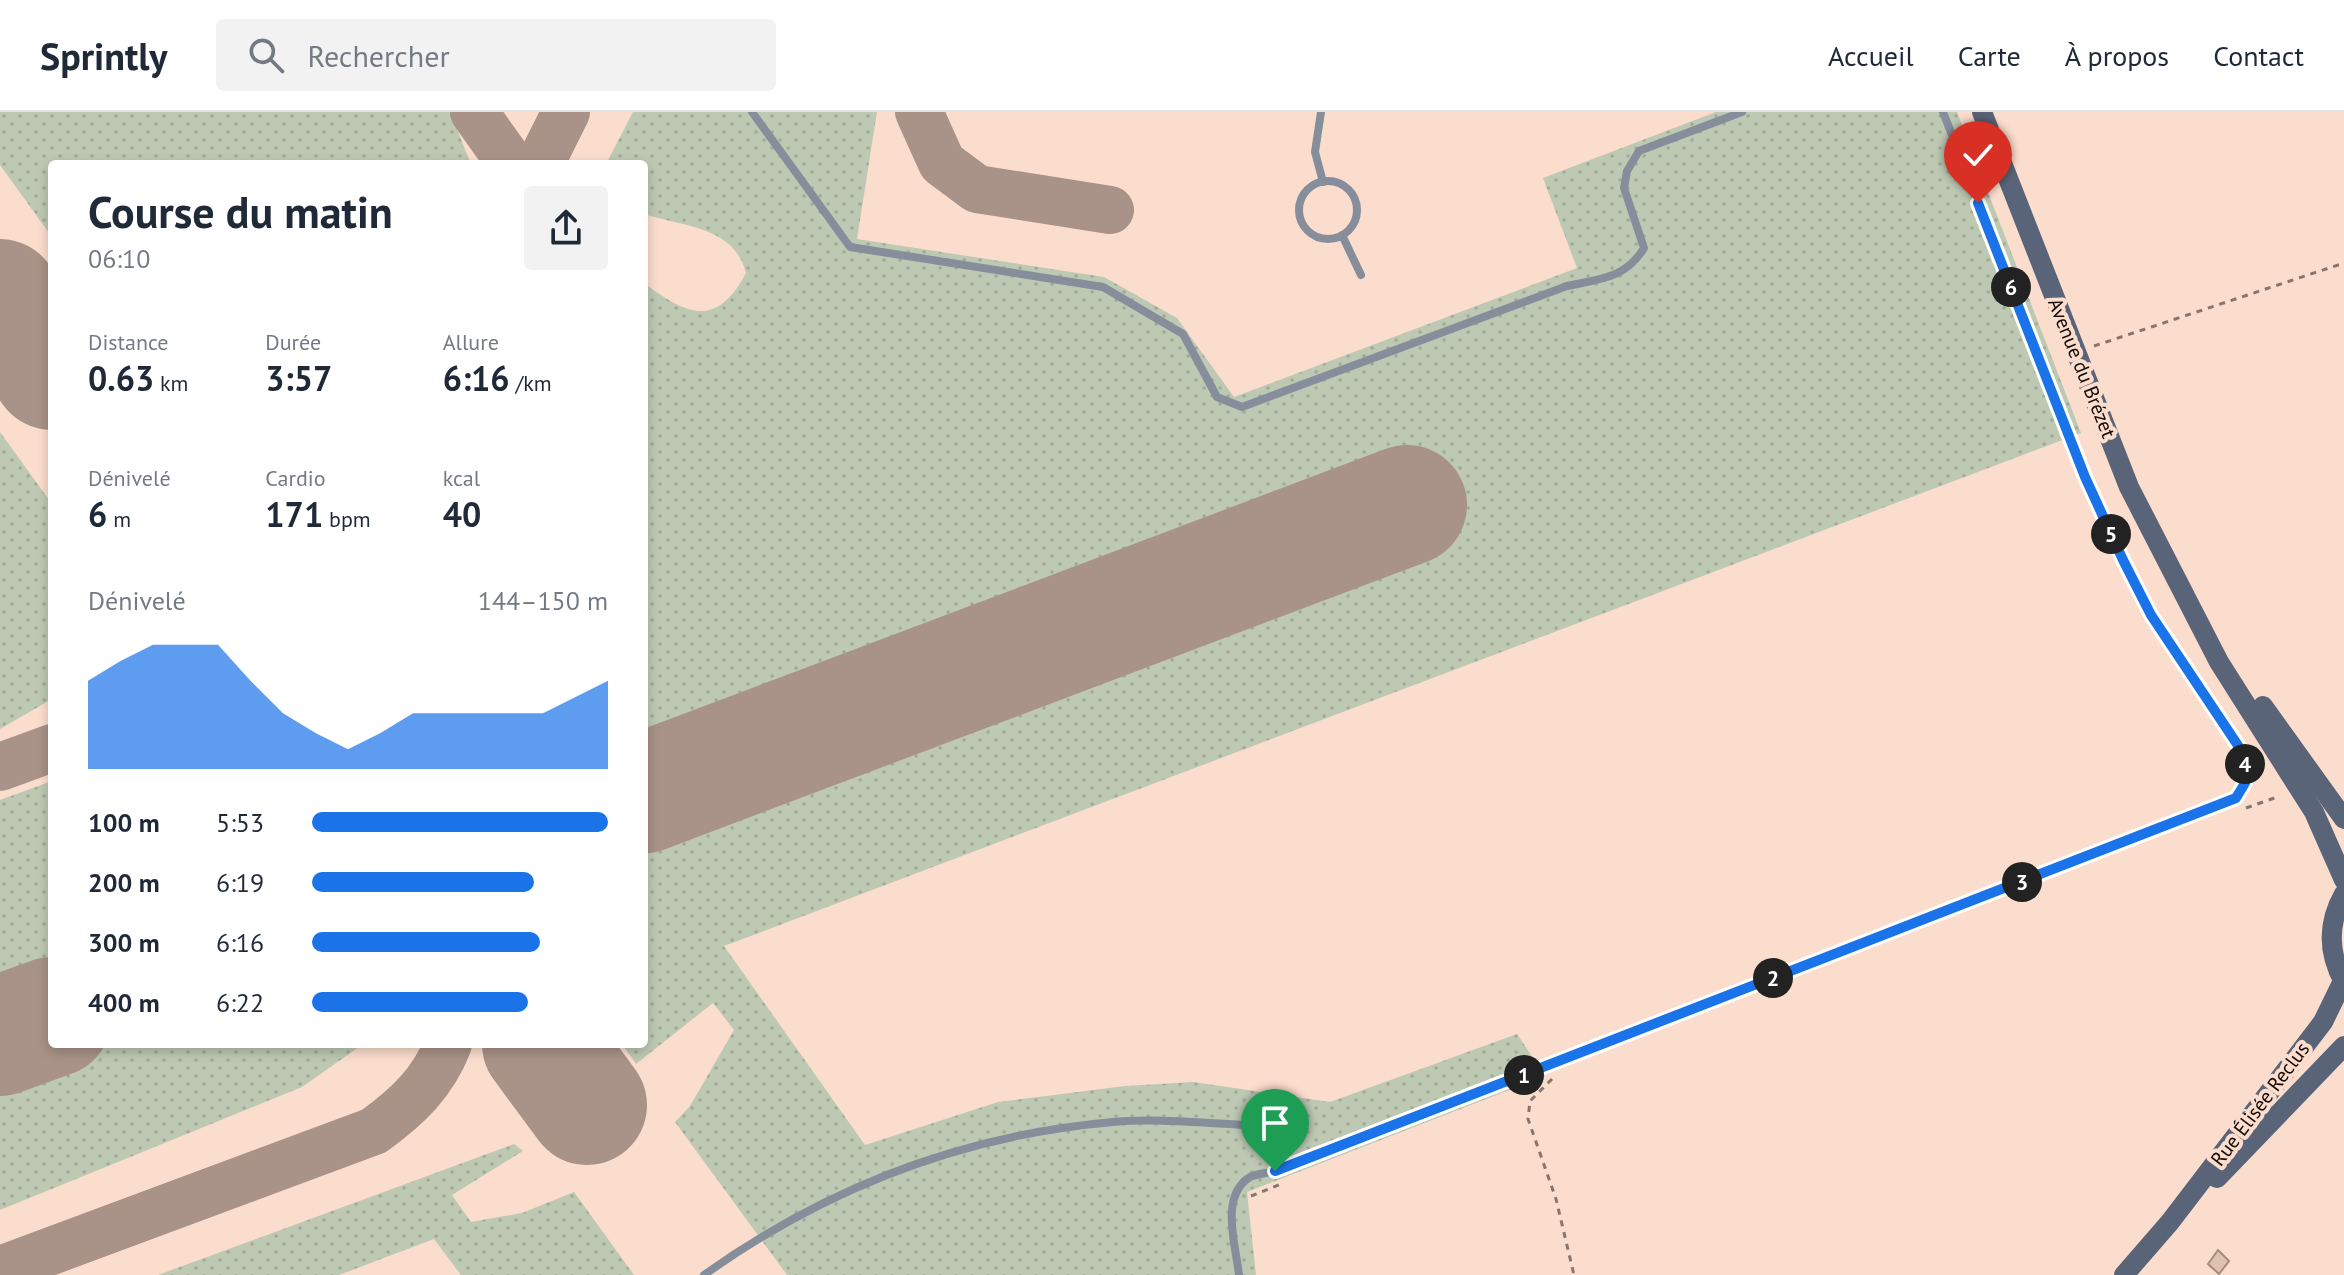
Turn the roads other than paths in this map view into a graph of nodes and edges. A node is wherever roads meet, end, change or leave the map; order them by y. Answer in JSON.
{"nodes":[{"id":1,"x":752,"y":112,"type":"edge"},
{"id":2,"x":1321,"y":112,"type":"edge"},
{"id":3,"x":1742,"y":112,"type":"edge"},
{"id":4,"x":1943,"y":112,"type":"edge"},
{"id":5,"x":1982,"y":112,"type":"edge"},
{"id":6,"x":1323,"y":182,"type":"junction"},
{"id":7,"x":1342,"y":235,"type":"junction"},
{"id":8,"x":1361,"y":275,"type":"dead end"},
{"id":9,"x":2196,"y":616,"type":"junction"},
{"id":10,"x":2344,"y":819,"type":"edge"},
{"id":11,"x":2344,"y":880,"type":"edge"},
{"id":12,"x":2344,"y":894,"type":"edge"},
{"id":13,"x":2344,"y":982,"type":"edge"},
{"id":14,"x":2344,"y":1046,"type":"edge"},
{"id":15,"x":1246,"y":1125,"type":"dead end"},
{"id":16,"x":2170,"y":1222,"type":"junction"},
{"id":17,"x":704,"y":1275,"type":"edge"},
{"id":18,"x":1239,"y":1275,"type":"edge"},
{"id":19,"x":2124,"y":1275,"type":"edge"}],
"edges":[{"from":1,"to":3,"type":"lane"},
{"from":2,"to":6,"type":"lane"},
{"from":4,"to":18,"type":"lane"},
{"from":5,"to":9,"type":"main road","name":"Avenue du Brézet"},
{"from":6,"to":7,"type":"lane"},
{"from":6,"to":7,"type":"lane"},
{"from":7,"to":8,"type":"lane"},
{"from":9,"to":10,"type":"main road","name":"Avenue du Brézet"},
{"from":9,"to":11,"type":"main road","name":"Avenue du Brézet"},
{"from":12,"to":13,"type":"main road"},
{"from":13,"to":16,"type":"main road","name":"Rue Élisée Reclus"},
{"from":14,"to":16,"type":"main road","name":"Rue Élisée Reclus"},
{"from":15,"to":17,"type":"lane"},
{"from":16,"to":19,"type":"main road","name":"Rue Élisée Reclus"}]}
